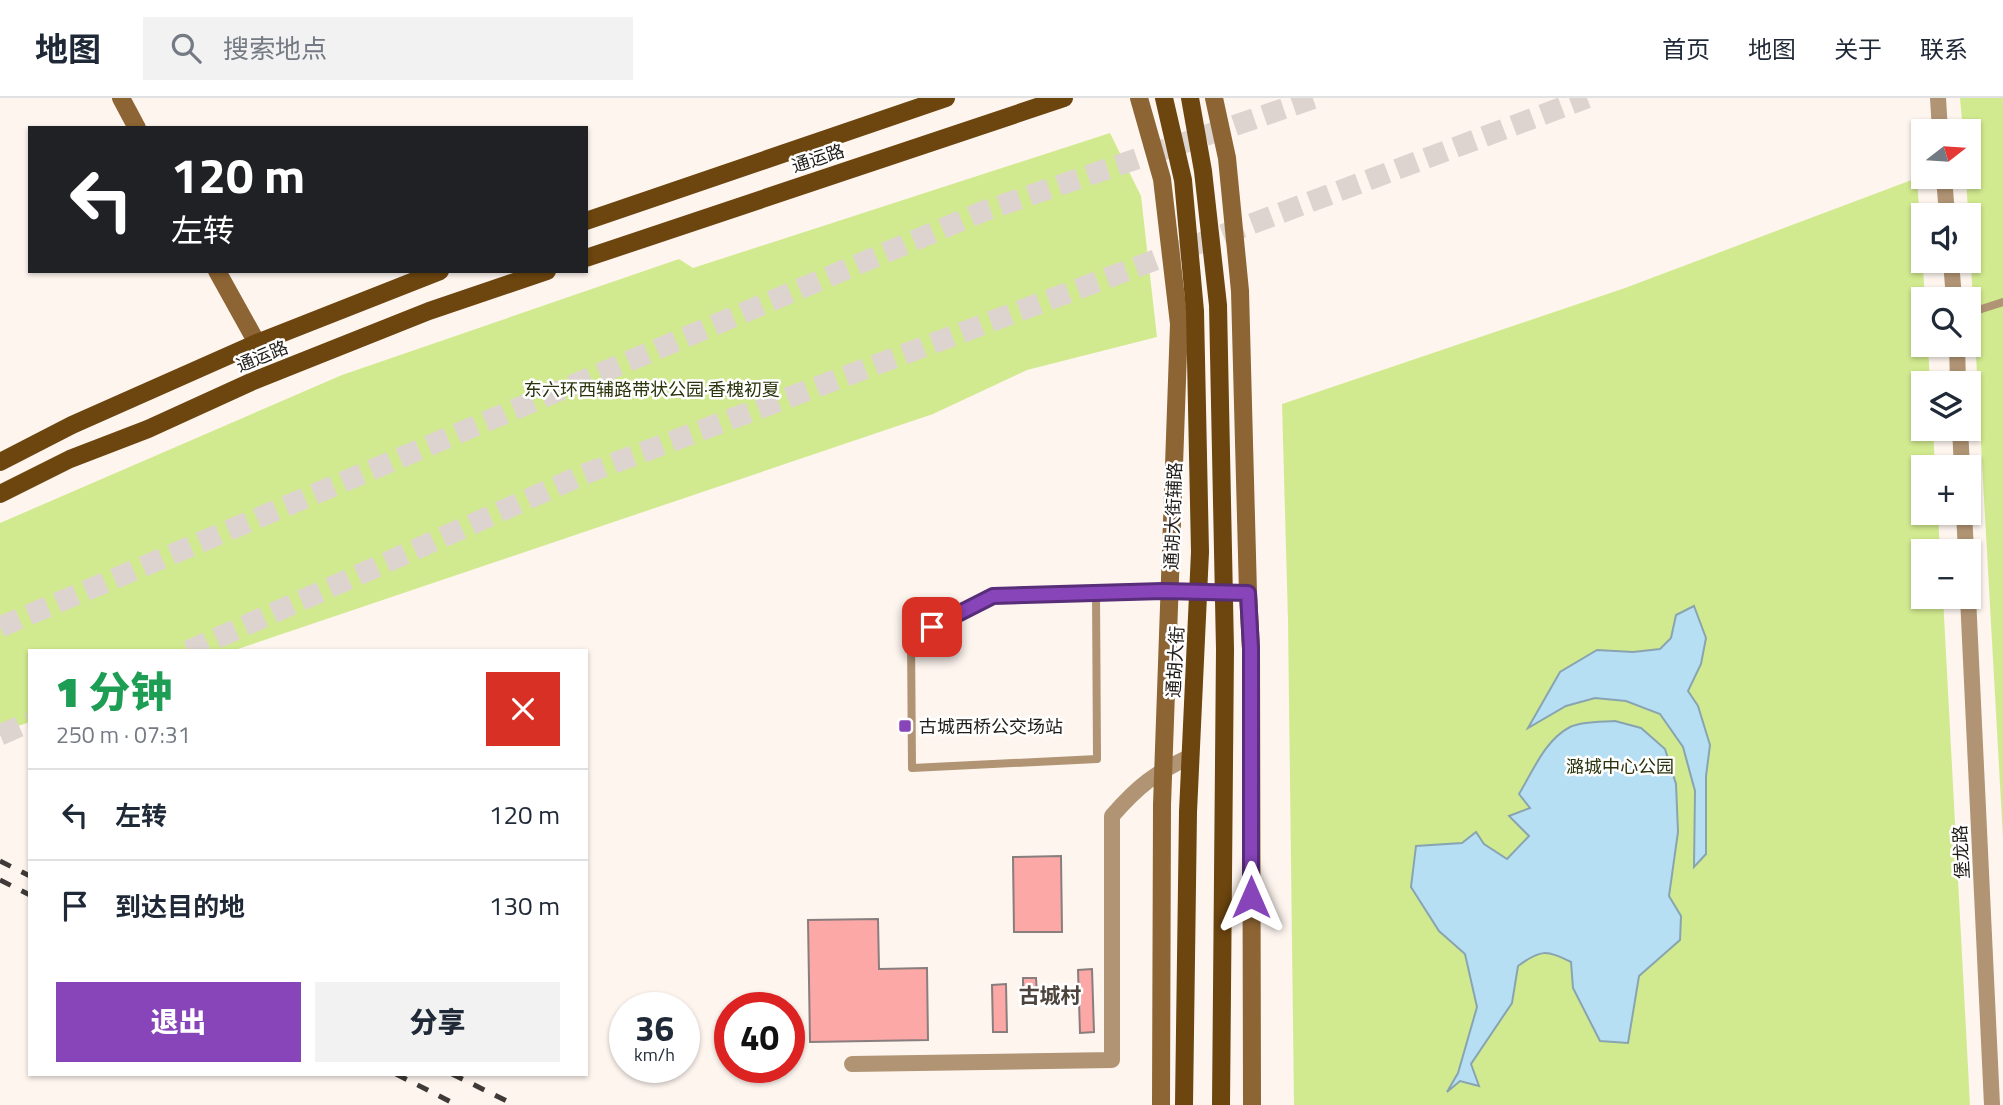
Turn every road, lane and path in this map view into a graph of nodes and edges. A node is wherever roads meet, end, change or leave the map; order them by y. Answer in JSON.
{"nodes":[{"id":1,"x":121,"y":98,"type":"edge"},
{"id":2,"x":946,"y":98,"type":"edge"},
{"id":3,"x":1064,"y":98,"type":"edge"},
{"id":4,"x":1139,"y":98,"type":"edge"},
{"id":5,"x":1164,"y":98,"type":"edge"},
{"id":6,"x":1189,"y":98,"type":"edge"},
{"id":7,"x":1214,"y":98,"type":"edge"},
{"id":8,"x":1938,"y":98,"type":"edge"},
{"id":9,"x":1939,"y":119,"type":"edge"},
{"id":10,"x":136,"y":126,"type":"edge"},
{"id":11,"x":588,"y":220,"type":"edge"},
{"id":12,"x":588,"y":257,"type":"edge"},
{"id":13,"x":218,"y":273,"type":"edge"},
{"id":14,"x":435,"y":273,"type":"edge"},
{"id":15,"x":541,"y":273,"type":"edge"},
{"id":16,"x":2003,"y":302,"type":"edge"},
{"id":17,"x":1981,"y":309,"type":"edge"},
{"id":18,"x":257,"y":343,"type":"junction"},
{"id":19,"x":0,"y":462,"type":"edge"},
{"id":20,"x":0,"y":494,"type":"edge"},
{"id":21,"x":1170,"y":591,"type":"junction"},
{"id":22,"x":1199,"y":592,"type":"junction"},
{"id":23,"x":1096,"y":593,"type":"junction"},
{"id":24,"x":1224,"y":593,"type":"junction"},
{"id":25,"x":1248,"y":593,"type":"junction"},
{"id":26,"x":1969,"y":609,"type":"edge"},
{"id":27,"x":1191,"y":756,"type":"junction"},
{"id":28,"x":1164,"y":769,"type":"junction"},
{"id":29,"x":852,"y":1064,"type":"dead end"},
{"id":30,"x":1161,"y":1105,"type":"edge"},
{"id":31,"x":1184,"y":1105,"type":"edge"},
{"id":32,"x":1221,"y":1105,"type":"edge"},
{"id":33,"x":1252,"y":1105,"type":"edge"},
{"id":34,"x":1992,"y":1105,"type":"edge"}],
"edges":[{"from":1,"to":10,"type":"street"},
{"from":2,"to":11,"type":"main road","name":"通运路"},
{"from":3,"to":12,"type":"main road","name":"通运路"},
{"from":4,"to":21,"type":"street","name":"通胡大街辅路"},
{"from":5,"to":22,"type":"main road","name":"通胡大街"},
{"from":6,"to":24,"type":"main road"},
{"from":7,"to":25,"type":"street"},
{"from":8,"to":9,"type":"street"},
{"from":13,"to":18,"type":"street"},
{"from":14,"to":18,"type":"main road","name":"通运路"},
{"from":15,"to":20,"type":"main road","name":"通运路"},
{"from":16,"to":17,"type":"lane"},
{"from":18,"to":19,"type":"main road","name":"通运路"},
{"from":21,"to":22,"type":"lane"},
{"from":21,"to":23,"type":"lane"},
{"from":21,"to":28,"type":"street","name":"通胡大街辅路"},
{"from":22,"to":24,"type":"lane"},
{"from":22,"to":27,"type":"main road","name":"通胡大街"},
{"from":23,"to":23,"type":"lane"},
{"from":24,"to":25,"type":"lane"},
{"from":24,"to":32,"type":"main road"},
{"from":25,"to":33,"type":"street"},
{"from":26,"to":34,"type":"street","name":"堡龙路"},
{"from":27,"to":28,"type":"street"},
{"from":27,"to":31,"type":"main road","name":"通胡大街"},
{"from":28,"to":29,"type":"street"},
{"from":28,"to":30,"type":"street","name":"通胡大街辅路"}]}
